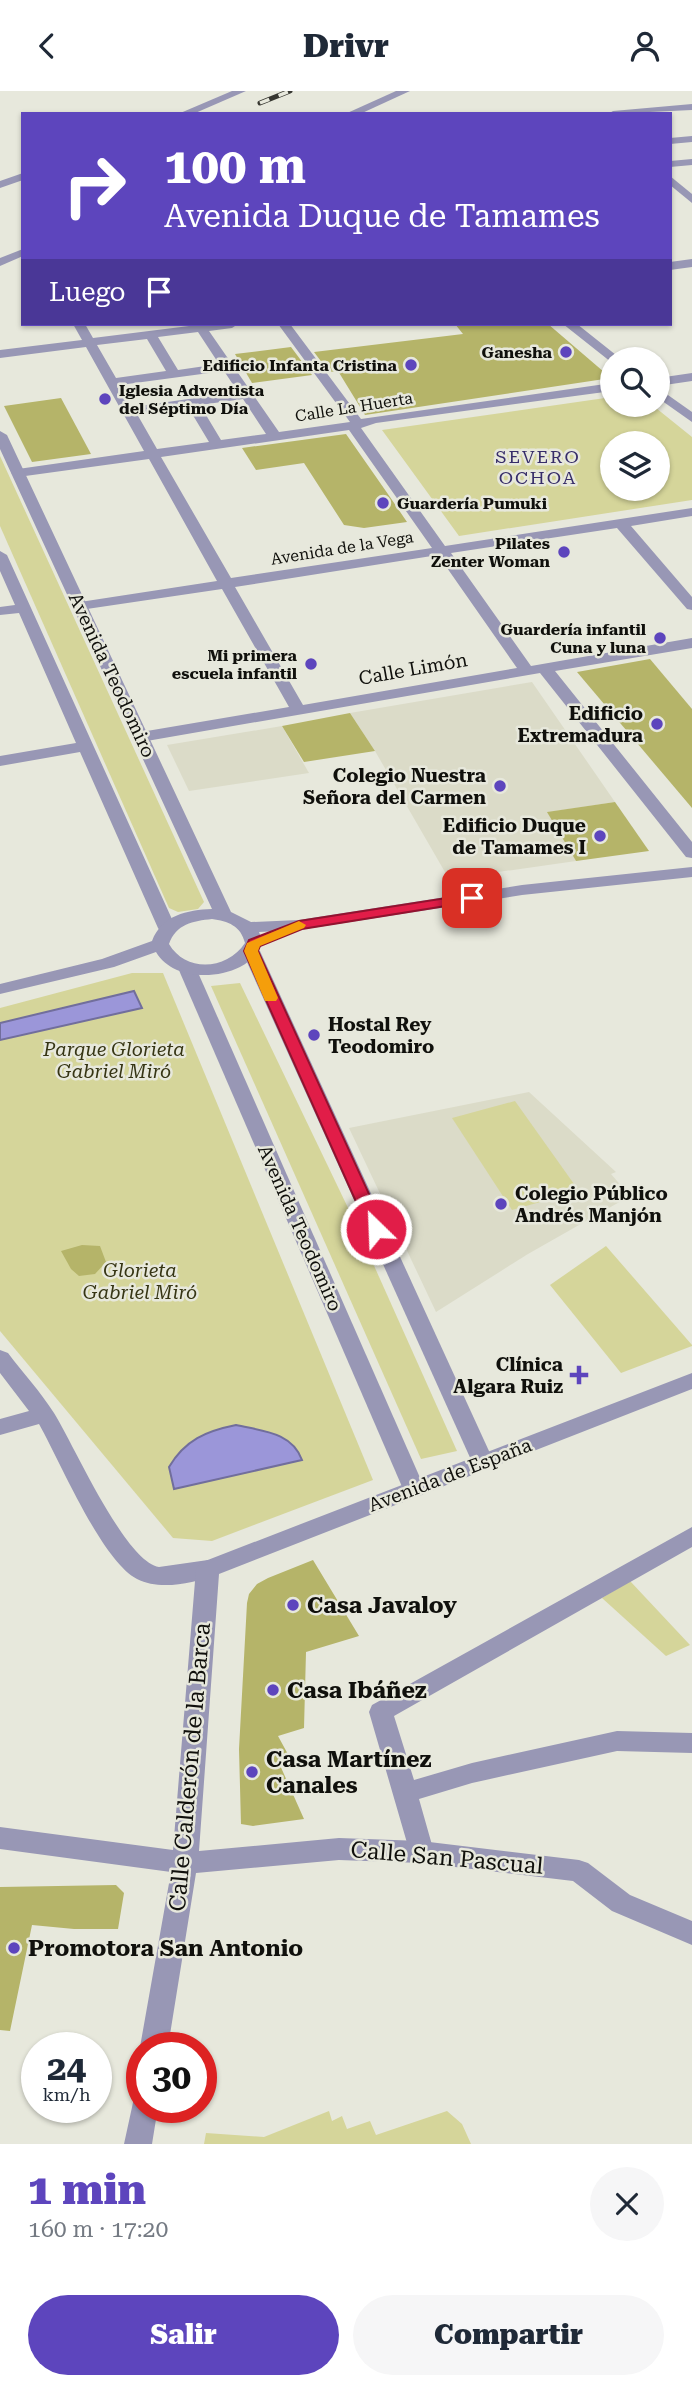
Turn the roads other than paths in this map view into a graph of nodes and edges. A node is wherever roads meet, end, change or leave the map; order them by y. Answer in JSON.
{"nodes":[{"id":1,"x":241,"y":91,"type":"edge"},
{"id":2,"x":405,"y":91,"type":"edge"},
{"id":3,"x":692,"y":107,"type":"edge"},
{"id":4,"x":188,"y":112,"type":"edge"},
{"id":5,"x":355,"y":112,"type":"edge"},
{"id":6,"x":636,"y":112,"type":"edge"},
{"id":7,"x":692,"y":139,"type":"edge"},
{"id":8,"x":672,"y":141,"type":"edge"},
{"id":9,"x":692,"y":162,"type":"edge"},
{"id":10,"x":672,"y":164,"type":"edge"},
{"id":11,"x":21,"y":177,"type":"edge"},
{"id":12,"x":672,"y":181,"type":"edge"},
{"id":13,"x":0,"y":185,"type":"edge"},
{"id":14,"x":691,"y":199,"type":"edge"},
{"id":15,"x":672,"y":201,"type":"edge"},
{"id":16,"x":21,"y":252,"type":"edge"},
{"id":17,"x":0,"y":262,"type":"edge"},
{"id":18,"x":692,"y":263,"type":"edge"},
{"id":19,"x":672,"y":266,"type":"edge"},
{"id":20,"x":80,"y":326,"type":"edge"},
{"id":21,"x":216,"y":326,"type":"edge"},
{"id":22,"x":285,"y":326,"type":"edge"},
{"id":23,"x":572,"y":326,"type":"edge"},
{"id":24,"x":201,"y":328,"type":"junction"},
{"id":25,"x":150,"y":334,"type":"junction"},
{"id":26,"x":90,"y":342,"type":"junction"},
{"id":27,"x":600,"y":348,"type":"edge"},
{"id":28,"x":0,"y":354,"type":"edge"},
{"id":29,"x":228,"y":367,"type":"junction"},
{"id":30,"x":174,"y":374,"type":"junction"},
{"id":31,"x":692,"y":377,"type":"edge"},
{"id":32,"x":670,"y":380,"type":"edge"},
{"id":33,"x":113,"y":382,"type":"junction"},
{"id":34,"x":600,"y":389,"type":"edge"},
{"id":35,"x":247,"y":395,"type":"junction"},
{"id":36,"x":670,"y":401,"type":"edge"},
{"id":37,"x":192,"y":403,"type":"junction"},
{"id":38,"x":129,"y":411,"type":"junction"},
{"id":39,"x":692,"y":418,"type":"edge"},
{"id":40,"x":356,"y":426,"type":"junction"},
{"id":41,"x":0,"y":435,"type":"edge"},
{"id":42,"x":275,"y":437,"type":"junction"},
{"id":43,"x":217,"y":445,"type":"junction"},
{"id":44,"x":153,"y":454,"type":"junction"},
{"id":45,"x":18,"y":473,"type":"junction"},
{"id":46,"x":692,"y":512,"type":"edge"},
{"id":47,"x":621,"y":523,"type":"junction"},
{"id":48,"x":442,"y":551,"type":"junction"},
{"id":49,"x":0,"y":555,"type":"edge"},
{"id":50,"x":227,"y":584,"type":"junction"},
{"id":51,"x":80,"y":606,"type":"junction"},
{"id":52,"x":692,"y":606,"type":"edge"},
{"id":53,"x":23,"y":608,"type":"junction"},
{"id":54,"x":0,"y":611,"type":"edge"},
{"id":55,"x":692,"y":643,"type":"edge"},
{"id":56,"x":544,"y":668,"type":"junction"},
{"id":57,"x":527,"y":671,"type":"junction"},
{"id":58,"x":298,"y":710,"type":"junction"},
{"id":59,"x":141,"y":737,"type":"junction"},
{"id":60,"x":85,"y":746,"type":"junction"},
{"id":61,"x":0,"y":761,"type":"edge"},
{"id":62,"x":692,"y":853,"type":"edge"},
{"id":63,"x":692,"y":864,"type":"edge"},
{"id":64,"x":692,"y":872,"type":"edge"},
{"id":65,"x":626,"y":878,"type":"junction"},
{"id":66,"x":224,"y":916,"type":"junction"},
{"id":67,"x":163,"y":936,"type":"junction"},
{"id":68,"x":251,"y":941,"type":"junction"},
{"id":69,"x":108,"y":963,"type":"junction"},
{"id":70,"x":179,"y":964,"type":"junction"},
{"id":71,"x":0,"y":989,"type":"edge"},
{"id":72,"x":0,"y":1358,"type":"edge"},
{"id":73,"x":692,"y":1381,"type":"edge"},
{"id":74,"x":44,"y":1415,"type":"junction"},
{"id":75,"x":0,"y":1427,"type":"edge"},
{"id":76,"x":483,"y":1462,"type":"junction"},
{"id":77,"x":414,"y":1489,"type":"junction"},
{"id":78,"x":692,"y":1536,"type":"edge"},
{"id":79,"x":208,"y":1569,"type":"junction"},
{"id":80,"x":692,"y":1743,"type":"edge"},
{"id":81,"x":405,"y":1793,"type":"junction"},
{"id":82,"x":0,"y":1837,"type":"edge"},
{"id":83,"x":421,"y":1852,"type":"junction"},
{"id":84,"x":185,"y":1863,"type":"junction"},
{"id":85,"x":692,"y":1933,"type":"edge"},
{"id":86,"x":157,"y":2032,"type":"edge"},
{"id":87,"x":141,"y":2123,"type":"edge"},
{"id":88,"x":138,"y":2144,"type":"edge"}],
"edges":[{"from":1,"to":4,"type":"street"},
{"from":2,"to":5,"type":"street"},
{"from":3,"to":6,"type":"street"},
{"from":7,"to":8,"type":"street"},
{"from":9,"to":10,"type":"street"},
{"from":11,"to":13,"type":"street"},
{"from":12,"to":14,"type":"street"},
{"from":14,"to":15,"type":"street"},
{"from":16,"to":17,"type":"street"},
{"from":18,"to":19,"type":"street"},
{"from":20,"to":26,"type":"street"},
{"from":21,"to":24,"type":"street"},
{"from":22,"to":40,"type":"street"},
{"from":23,"to":27,"type":"street"},
{"from":24,"to":25,"type":"street"},
{"from":24,"to":29,"type":"street"},
{"from":25,"to":26,"type":"street"},
{"from":25,"to":30,"type":"street"},
{"from":26,"to":28,"type":"street"},
{"from":26,"to":33,"type":"street"},
{"from":29,"to":30,"type":"street"},
{"from":29,"to":35,"type":"street"},
{"from":30,"to":33,"type":"street"},
{"from":31,"to":32,"type":"street"},
{"from":33,"to":38,"type":"street"},
{"from":34,"to":40,"type":"street","name":"Calle La Huerta"},
{"from":35,"to":37,"type":"street"},
{"from":35,"to":42,"type":"street"},
{"from":36,"to":39,"type":"street"},
{"from":37,"to":38,"type":"street"},
{"from":37,"to":43,"type":"street"},
{"from":38,"to":44,"type":"street"},
{"from":40,"to":42,"type":"street","name":"Calle La Huerta"},
{"from":40,"to":48,"type":"street"},
{"from":41,"to":45,"type":"street","name":"Avenida Teodomiro"},
{"from":42,"to":43,"type":"street","name":"Calle La Huerta"},
{"from":43,"to":44,"type":"street","name":"Calle La Huerta"},
{"from":44,"to":45,"type":"street","name":"Calle La Huerta"},
{"from":44,"to":50,"type":"street"},
{"from":45,"to":51,"type":"street","name":"Avenida Teodomiro"},
{"from":46,"to":47,"type":"street","name":"Avenida de la Vega"},
{"from":47,"to":48,"type":"street","name":"Avenida de la Vega"},
{"from":47,"to":52,"type":"street"},
{"from":48,"to":50,"type":"street","name":"Avenida de la Vega"},
{"from":48,"to":57,"type":"street"},
{"from":49,"to":53,"type":"street"},
{"from":50,"to":51,"type":"street","name":"Avenida de la Vega"},
{"from":50,"to":58,"type":"street"},
{"from":51,"to":59,"type":"street","name":"Avenida Teodomiro"},
{"from":53,"to":54,"type":"street"},
{"from":53,"to":60,"type":"street"},
{"from":55,"to":56,"type":"street","name":"Calle Limón"},
{"from":56,"to":57,"type":"street","name":"Calle Limón"},
{"from":56,"to":62,"type":"street"},
{"from":57,"to":58,"type":"street","name":"Calle Limón"},
{"from":58,"to":59,"type":"street","name":"Calle Limón"},
{"from":59,"to":66,"type":"street","name":"Avenida Teodomiro"},
{"from":60,"to":61,"type":"street"},
{"from":60,"to":67,"type":"street"},
{"from":63,"to":65,"type":"street"},
{"from":64,"to":65,"type":"street"},
{"from":65,"to":68,"type":"street"},
{"from":66,"to":67,"type":"street"},
{"from":66,"to":68,"type":"street"},
{"from":67,"to":69,"type":"street"},
{"from":67,"to":70,"type":"street"},
{"from":68,"to":70,"type":"street"},
{"from":68,"to":76,"type":"street"},
{"from":69,"to":70,"type":"street"},
{"from":69,"to":71,"type":"street"},
{"from":70,"to":77,"type":"street","name":"Avenida Teodomiro"},
{"from":72,"to":74,"type":"street","name":"Avenida de España"},
{"from":73,"to":76,"type":"street","name":"Avenida de España"},
{"from":74,"to":75,"type":"street"},
{"from":74,"to":79,"type":"street","name":"Avenida de España"},
{"from":76,"to":77,"type":"street","name":"Avenida de España"},
{"from":77,"to":79,"type":"street","name":"Avenida de España"},
{"from":78,"to":81,"type":"street"},
{"from":79,"to":84,"type":"street","name":"Calle Calderón de la Barca"},
{"from":80,"to":81,"type":"street"},
{"from":81,"to":83,"type":"street"},
{"from":82,"to":84,"type":"street","name":"Calle San Pascual"},
{"from":83,"to":84,"type":"street","name":"Calle San Pascual"},
{"from":83,"to":85,"type":"street","name":"Calle San Pascual"},
{"from":84,"to":86,"type":"street","name":"Calle Calderón de la Barca"},
{"from":87,"to":88,"type":"street"}]}
